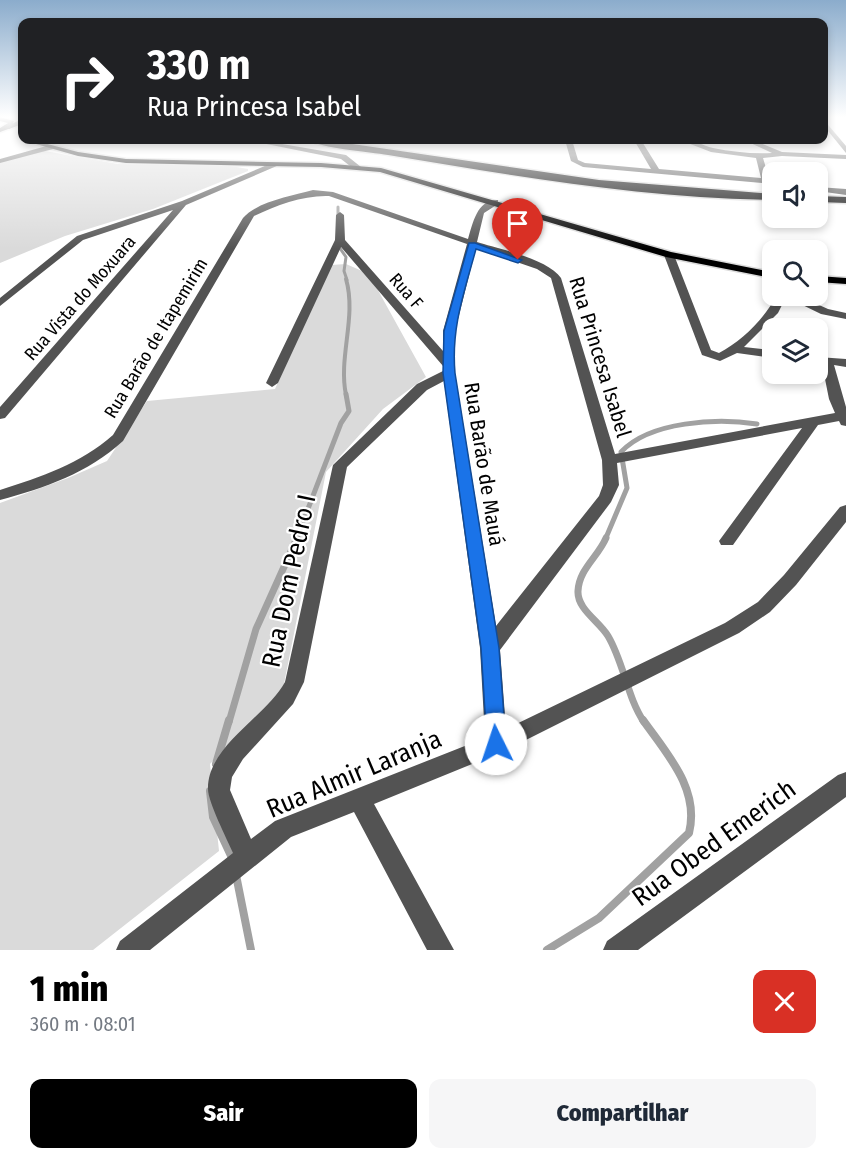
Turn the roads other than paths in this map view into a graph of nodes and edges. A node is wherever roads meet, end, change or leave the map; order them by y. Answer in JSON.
{"nodes":[{"id":1,"x":124,"y":160,"type":"edge"},
{"id":2,"x":348,"y":160,"type":"edge"},
{"id":3,"x":443,"y":160,"type":"edge"},
{"id":4,"x":474,"y":160,"type":"edge"},
{"id":5,"x":575,"y":160,"type":"edge"},
{"id":6,"x":650,"y":160,"type":"edge"},
{"id":7,"x":275,"y":165,"type":"junction"},
{"id":8,"x":357,"y":167,"type":"junction"},
{"id":9,"x":657,"y":172,"type":"junction"},
{"id":10,"x":762,"y":184,"type":"edge"},
{"id":11,"x":762,"y":186,"type":"edge"},
{"id":12,"x":828,"y":192,"type":"edge"},
{"id":13,"x":846,"y":193,"type":"edge"},
{"id":14,"x":330,"y":194,"type":"joint"},
{"id":15,"x":762,"y":196,"type":"edge"},
{"id":16,"x":828,"y":199,"type":"edge"},
{"id":17,"x":846,"y":200,"type":"edge"},
{"id":18,"x":495,"y":202,"type":"junction"},
{"id":19,"x":184,"y":203,"type":"junction"},
{"id":20,"x":340,"y":215,"type":"dead end"},
{"id":21,"x":340,"y":240,"type":"junction"},
{"id":22,"x":472,"y":245,"type":"junction"},
{"id":23,"x":669,"y":255,"type":"junction"},
{"id":24,"x":762,"y":273,"type":"edge"},
{"id":25,"x":828,"y":280,"type":"edge"},
{"id":26,"x":846,"y":281,"type":"edge"},
{"id":27,"x":0,"y":303,"type":"edge"},
{"id":28,"x":776,"y":306,"type":"edge"},
{"id":29,"x":812,"y":306,"type":"edge"},
{"id":30,"x":846,"y":316,"type":"edge"},
{"id":31,"x":735,"y":349,"type":"junction"},
{"id":32,"x":762,"y":353,"type":"edge"},
{"id":33,"x":828,"y":361,"type":"edge"},
{"id":34,"x":846,"y":363,"type":"edge"},
{"id":35,"x":448,"y":369,"type":"junction"},
{"id":36,"x":828,"y":372,"type":"edge"},
{"id":37,"x":272,"y":383,"type":"dead end"},
{"id":38,"x":841,"y":398,"type":"edge"},
{"id":39,"x":0,"y":415,"type":"edge"},
{"id":40,"x":844,"y":419,"type":"edge"},
{"id":41,"x":814,"y":421,"type":"junction"},
{"id":42,"x":609,"y":460,"type":"junction"},
{"id":43,"x":0,"y":495,"type":"edge"},
{"id":44,"x":846,"y":511,"type":"edge"},
{"id":45,"x":727,"y":541,"type":"dead end"},
{"id":46,"x":490,"y":648,"type":"junction"},
{"id":47,"x":496,"y":744,"type":"junction"},
{"id":48,"x":846,"y":783,"type":"edge"},
{"id":49,"x":360,"y":800,"type":"junction"},
{"id":50,"x":246,"y":857,"type":"junction"},
{"id":51,"x":438,"y":948,"type":"edge"},
{"id":52,"x":129,"y":950,"type":"edge"},
{"id":53,"x":616,"y":950,"type":"edge"}],
"edges":[{"from":1,"to":7,"type":"main road"},
{"from":2,"to":8,"type":"street"},
{"from":3,"to":15,"type":"highway"},
{"from":4,"to":11,"type":"highway"},
{"from":5,"to":9,"type":"street"},
{"from":6,"to":9,"type":"street"},
{"from":7,"to":8,"type":"main road"},
{"from":7,"to":19,"type":"street"},
{"from":8,"to":18,"type":"main road"},
{"from":9,"to":10,"type":"street"},
{"from":12,"to":13,"type":"highway"},
{"from":14,"to":22,"type":"street","name":"Rua Princesa Isabel"},
{"from":14,"to":43,"type":"street","name":"Rua Barão de Itapemirim"},
{"from":16,"to":17,"type":"highway"},
{"from":18,"to":22,"type":"street","name":"Rua Barão de Mauá"},
{"from":18,"to":23,"type":"main road"},
{"from":19,"to":27,"type":"street"},
{"from":19,"to":39,"type":"street","name":"Rua Vista do Moxuara"},
{"from":20,"to":21,"type":"street"},
{"from":21,"to":35,"type":"street","name":"Rua F"},
{"from":21,"to":37,"type":"street"},
{"from":22,"to":35,"type":"street","name":"Rua Barão de Mauá"},
{"from":22,"to":42,"type":"street","name":"Rua Princesa Isabel"},
{"from":23,"to":24,"type":"main road"},
{"from":23,"to":31,"type":"street"},
{"from":25,"to":26,"type":"main road"},
{"from":28,"to":31,"type":"street"},
{"from":29,"to":30,"type":"street"},
{"from":31,"to":32,"type":"street"},
{"from":33,"to":34,"type":"street"},
{"from":35,"to":46,"type":"street","name":"Rua Barão de Mauá"},
{"from":35,"to":50,"type":"street","name":"Rua Dom Pedro I"},
{"from":36,"to":38,"type":"street"},
{"from":38,"to":40,"type":"street"},
{"from":40,"to":41,"type":"street"},
{"from":41,"to":42,"type":"street"},
{"from":41,"to":45,"type":"street"},
{"from":42,"to":46,"type":"street","name":"Rua Princesa Isabel"},
{"from":44,"to":47,"type":"street","name":"Rua Almir Laranja"},
{"from":46,"to":47,"type":"street","name":"Rua Barão de Mauá"},
{"from":47,"to":49,"type":"street","name":"Rua Almir Laranja"},
{"from":48,"to":53,"type":"street","name":"Rua Obed Emerich"},
{"from":49,"to":50,"type":"street","name":"Rua Almir Laranja"},
{"from":49,"to":51,"type":"street"},
{"from":50,"to":52,"type":"street","name":"Rua Almir Laranja"}]}
